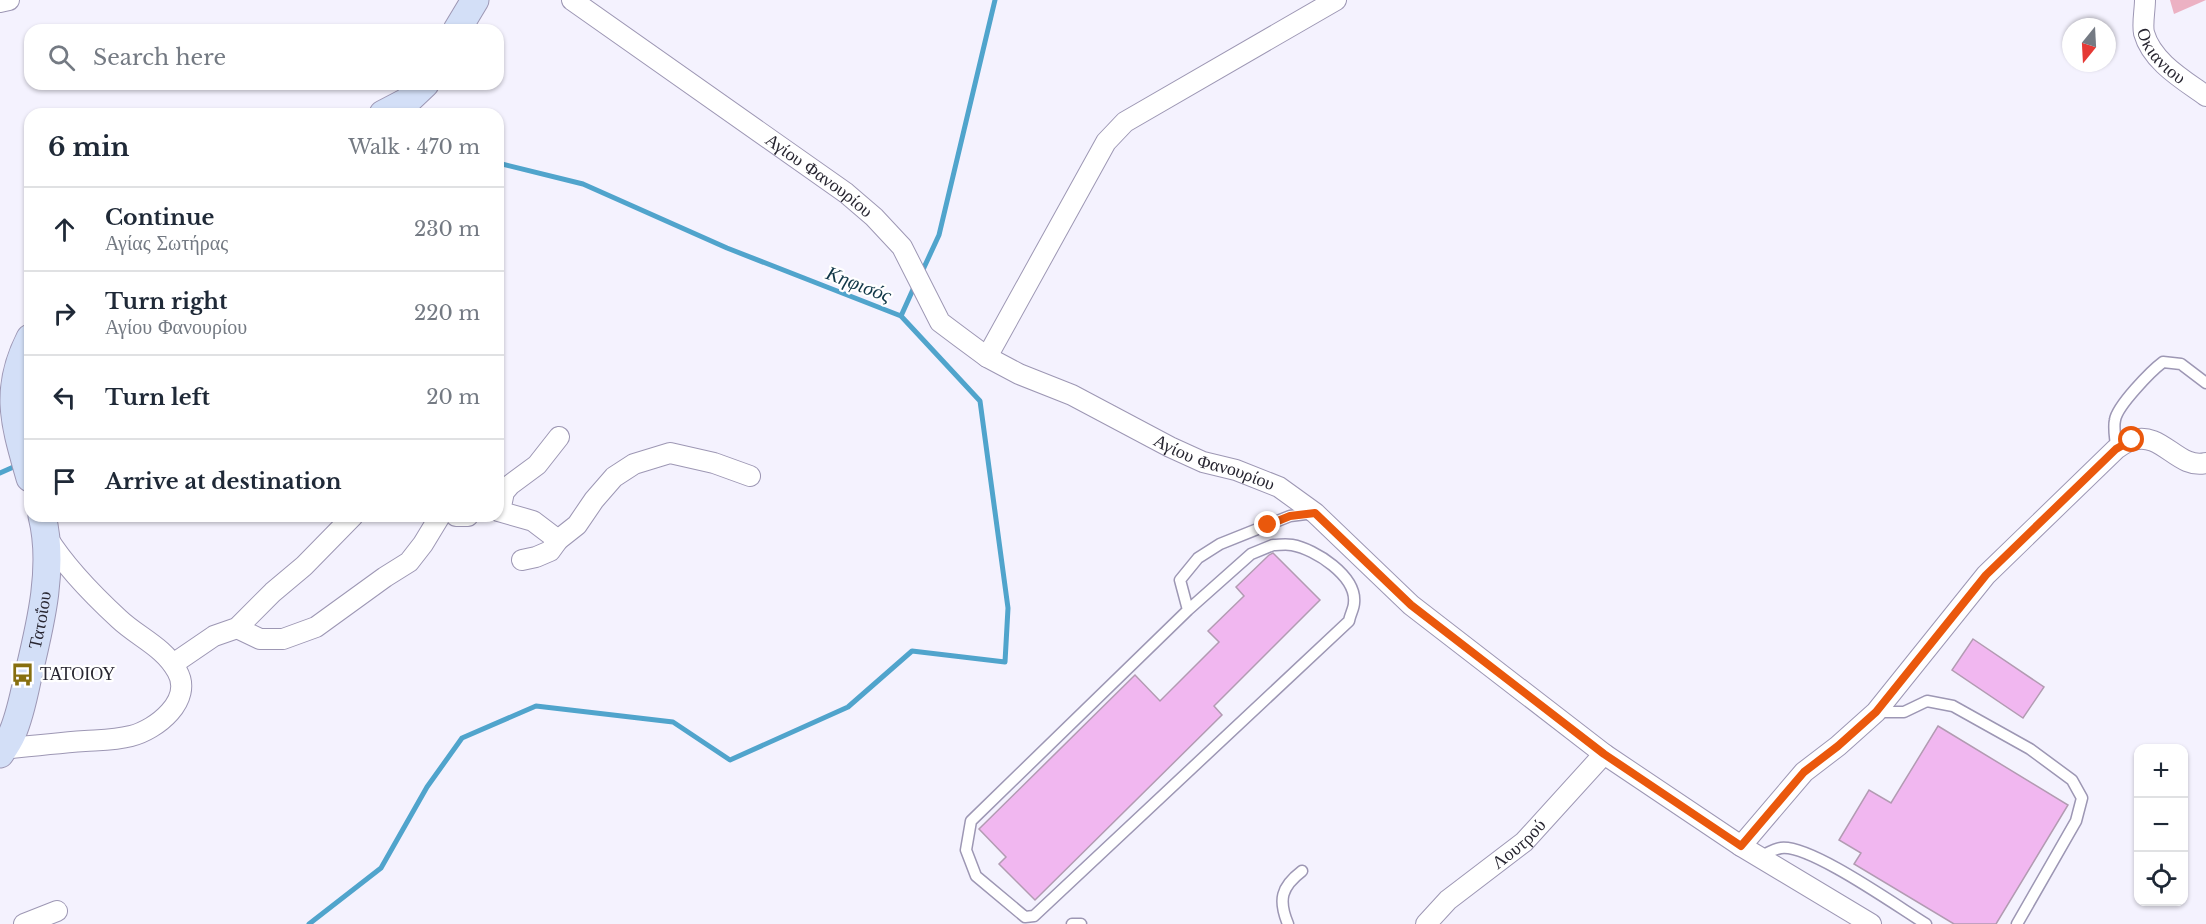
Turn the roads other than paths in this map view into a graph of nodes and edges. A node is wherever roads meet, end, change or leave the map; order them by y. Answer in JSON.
{"nodes":[{"id":1,"x":9,"y":0,"type":"edge"},
{"id":2,"x":475,"y":0,"type":"edge"},
{"id":3,"x":572,"y":0,"type":"edge"},
{"id":4,"x":1336,"y":0,"type":"edge"},
{"id":5,"x":2145,"y":0,"type":"edge"},
{"id":6,"x":0,"y":3,"type":"edge"},
{"id":7,"x":461,"y":24,"type":"edge"},
{"id":8,"x":419,"y":90,"type":"edge"},
{"id":9,"x":2206,"y":96,"type":"edge"},
{"id":10,"x":394,"y":108,"type":"edge"},
{"id":11,"x":24,"y":352,"type":"edge"},
{"id":12,"x":987,"y":357,"type":"junction"},
{"id":13,"x":2206,"y":384,"type":"edge"},
{"id":14,"x":559,"y":437,"type":"dead end"},
{"id":15,"x":2116,"y":449,"type":"junction"},
{"id":16,"x":24,"y":458,"type":"edge"},
{"id":17,"x":2206,"y":463,"type":"edge"},
{"id":18,"x":750,"y":476,"type":"dead end"},
{"id":19,"x":504,"y":492,"type":"edge"},
{"id":20,"x":504,"y":512,"type":"edge"},
{"id":21,"x":1315,"y":513,"type":"junction"},
{"id":22,"x":346,"y":522,"type":"edge"},
{"id":23,"x":436,"y":522,"type":"edge"},
{"id":24,"x":44,"y":526,"type":"edge"},
{"id":25,"x":558,"y":540,"type":"junction"},
{"id":26,"x":522,"y":560,"type":"dead end"},
{"id":27,"x":1188,"y":610,"type":"junction"},
{"id":28,"x":237,"y":628,"type":"junction"},
{"id":29,"x":173,"y":663,"type":"junction"},
{"id":30,"x":1876,"y":712,"type":"junction"},
{"id":31,"x":2,"y":752,"type":"edge"},
{"id":32,"x":1604,"y":754,"type":"junction"},
{"id":33,"x":1741,"y":846,"type":"junction"},
{"id":34,"x":1759,"y":857,"type":"junction"},
{"id":35,"x":1302,"y":871,"type":"dead end"},
{"id":36,"x":57,"y":911,"type":"dead end"},
{"id":37,"x":1023,"y":921,"type":"edge"},
{"id":38,"x":24,"y":924,"type":"edge"},
{"id":39,"x":1072,"y":924,"type":"edge"},
{"id":40,"x":1081,"y":924,"type":"edge"},
{"id":41,"x":1288,"y":924,"type":"edge"},
{"id":42,"x":1426,"y":924,"type":"edge"},
{"id":43,"x":1871,"y":924,"type":"edge"},
{"id":44,"x":1926,"y":924,"type":"edge"},
{"id":45,"x":2017,"y":924,"type":"edge"}],
"edges":[{"from":1,"to":6,"type":"street"},
{"from":2,"to":7,"type":"main road"},
{"from":3,"to":12,"type":"street","name":"Αγίου Φανουρίου"},
{"from":4,"to":12,"type":"street"},
{"from":5,"to":9,"type":"street","name":"Οκιανιου"},
{"from":8,"to":10,"type":"main road"},
{"from":11,"to":16,"type":"main road"},
{"from":12,"to":21,"type":"street","name":"Αγίου Φανουρίου"},
{"from":13,"to":15,"type":"lane"},
{"from":14,"to":19,"type":"street"},
{"from":15,"to":17,"type":"street"},
{"from":15,"to":30,"type":"street"},
{"from":18,"to":25,"type":"street"},
{"from":20,"to":25,"type":"street"},
{"from":21,"to":27,"type":"lane"},
{"from":21,"to":32,"type":"street","name":"Αγίου Φανουρίου"},
{"from":22,"to":28,"type":"street"},
{"from":23,"to":28,"type":"street"},
{"from":24,"to":29,"type":"street"},
{"from":24,"to":31,"type":"main road","name":"Τατοΐου"},
{"from":25,"to":26,"type":"street"},
{"from":27,"to":37,"type":"lane"},
{"from":27,"to":37,"type":"lane"},
{"from":28,"to":29,"type":"street"},
{"from":29,"to":31,"type":"street"},
{"from":30,"to":33,"type":"street"},
{"from":30,"to":45,"type":"lane"},
{"from":32,"to":33,"type":"street","name":"Αγίου Φανουρίου"},
{"from":32,"to":42,"type":"street","name":"Λουτρού"},
{"from":33,"to":34,"type":"street","name":"Αγίου Φανουρίου"},
{"from":34,"to":43,"type":"street","name":"Αγίου Φανουρίου"},
{"from":34,"to":44,"type":"lane"},
{"from":35,"to":41,"type":"lane"},
{"from":36,"to":38,"type":"street"},
{"from":39,"to":40,"type":"lane"}]}
